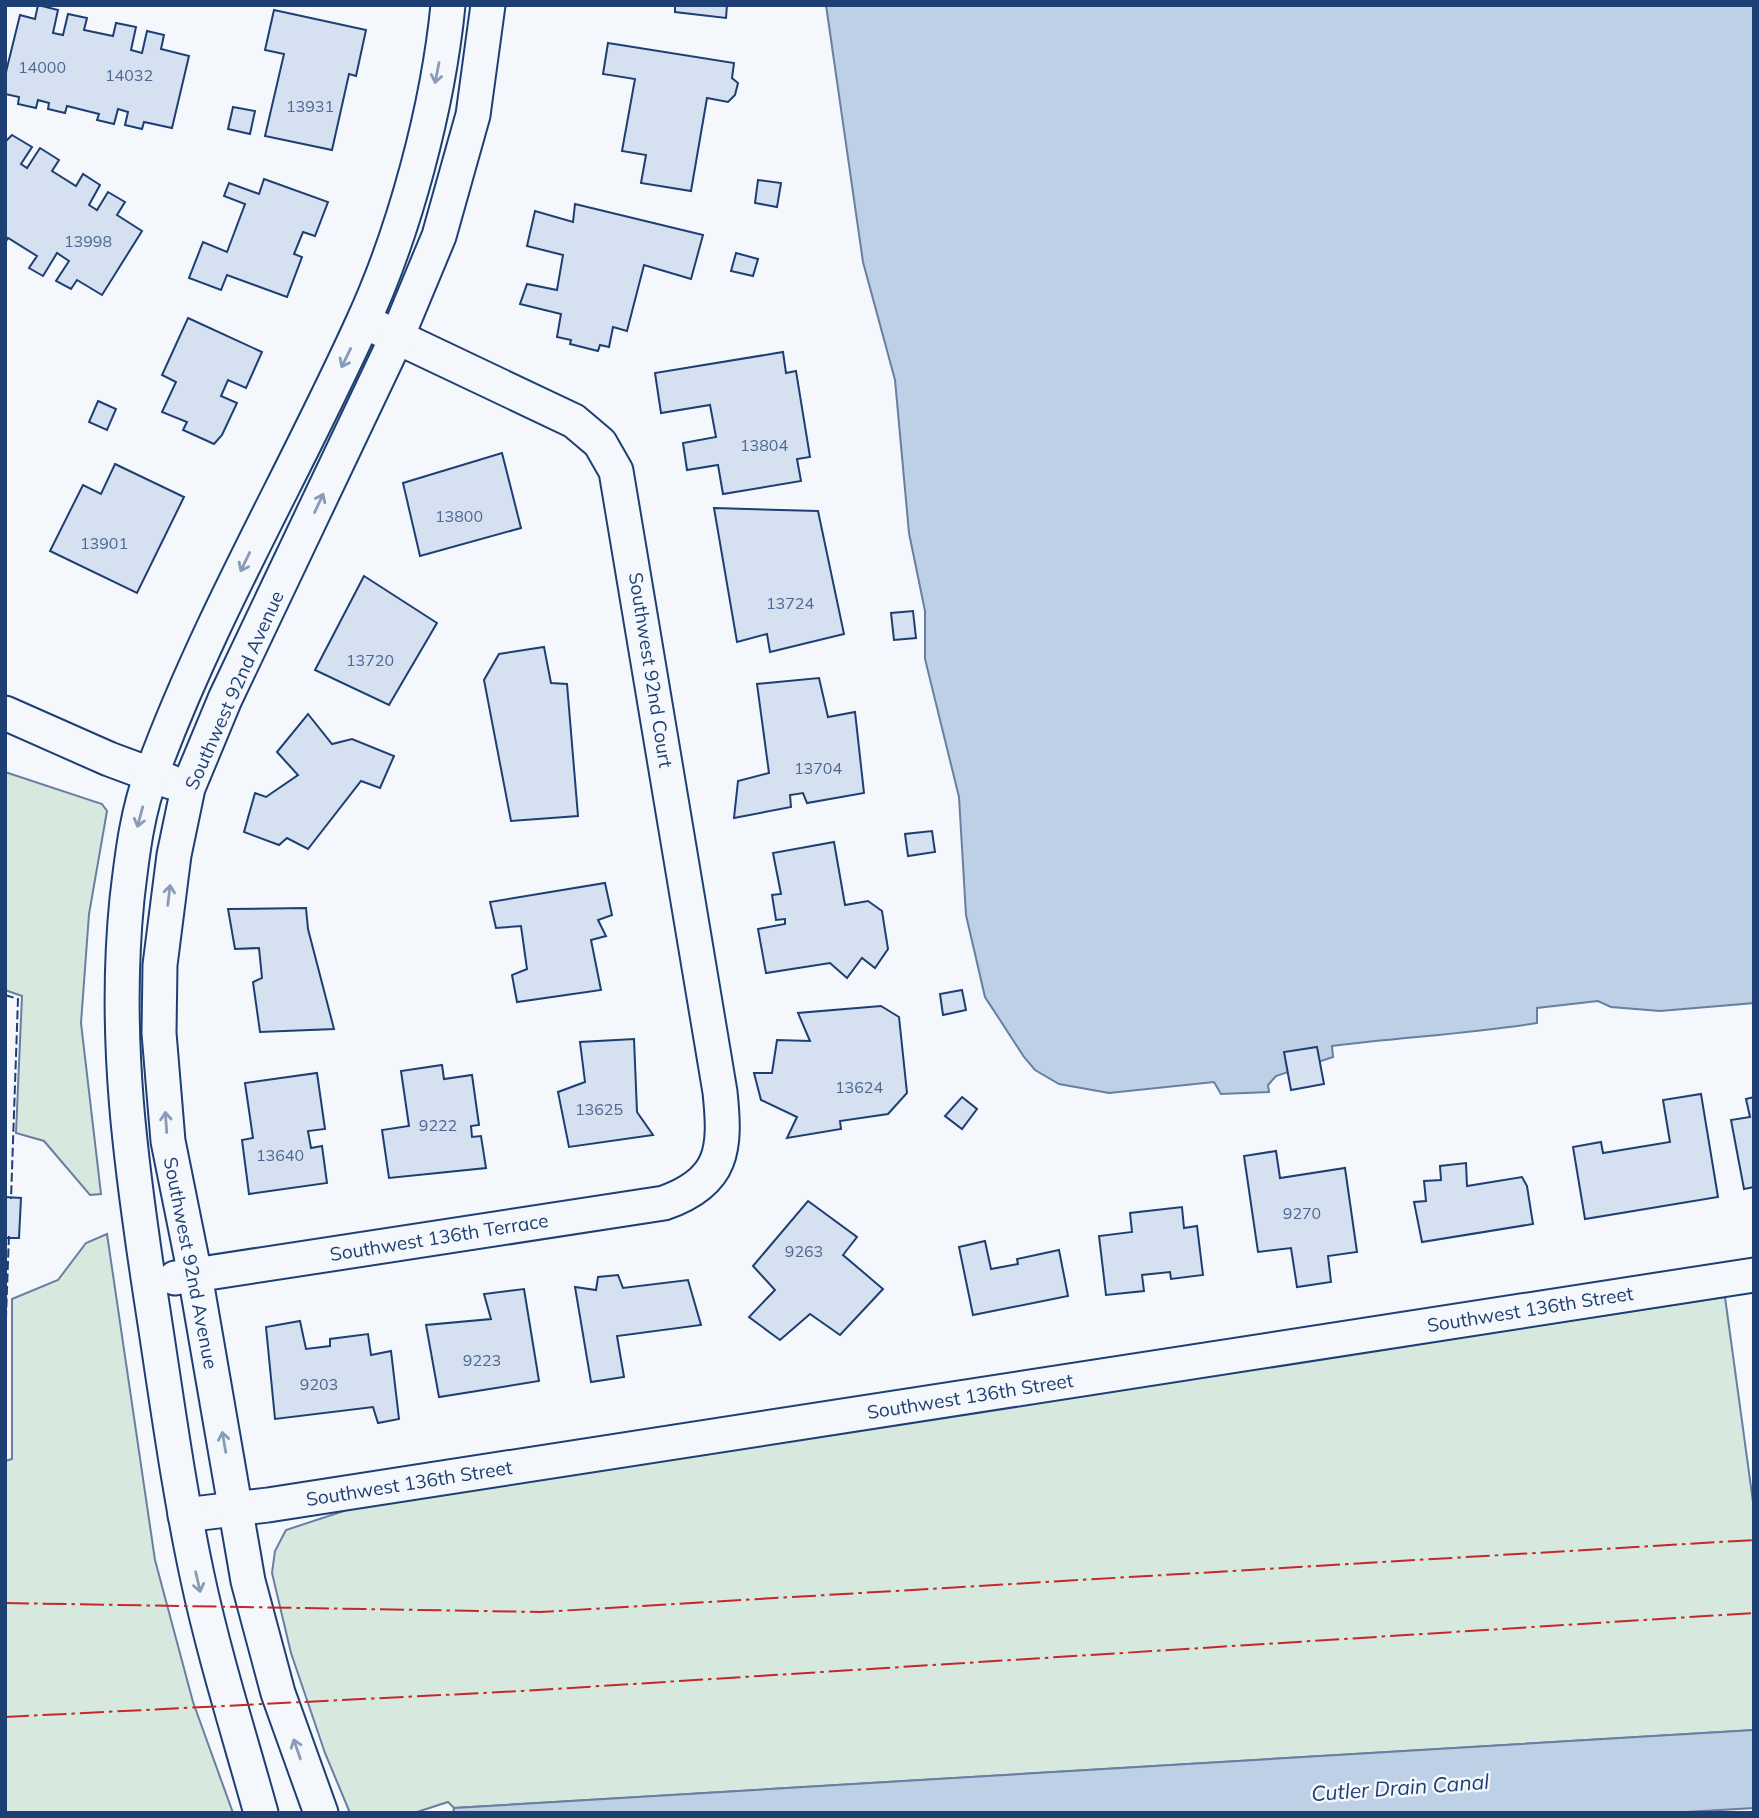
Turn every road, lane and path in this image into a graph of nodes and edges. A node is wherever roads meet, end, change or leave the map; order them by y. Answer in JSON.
{"nodes":[{"id":1,"x":448,"y":5,"type":"edge"},
{"id":2,"x":488,"y":5,"type":"edge"},
{"id":3,"x":364,"y":321,"type":"junction"},
{"id":4,"x":397,"y":337,"type":"junction"},
{"id":5,"x":5,"y":713,"type":"edge"},
{"id":6,"x":151,"y":775,"type":"junction"},
{"id":7,"x":188,"y":788,"type":"junction"},
{"id":8,"x":717,"y":1166,"type":"joint"},
{"id":9,"x":195,"y":1275,"type":"junction"},
{"id":10,"x":1754,"y":1275,"type":"edge"},
{"id":11,"x":149,"y":1282,"type":"junction"},
{"id":12,"x":235,"y":1510,"type":"junction"},
{"id":13,"x":185,"y":1515,"type":"junction"},
{"id":14,"x":261,"y":1813,"type":"edge"},
{"id":15,"x":321,"y":1813,"type":"edge"}],
"edges":[{"from":1,"to":3,"type":"street","name":"Southwest 92nd Avenue","one_way":true},
{"from":2,"to":4,"type":"street","name":"Southwest 92nd Avenue"},
{"from":3,"to":4,"type":"street","name":"Southwest 92nd Court"},
{"from":3,"to":6,"type":"street","name":"Southwest 92nd Avenue","one_way":true},
{"from":7,"to":4,"type":"street","name":"Southwest 92nd Avenue","one_way":true},
{"from":4,"to":8,"type":"street","name":"Southwest 92nd Court"},
{"from":5,"to":6,"type":"street"},
{"from":6,"to":7,"type":"street"},
{"from":6,"to":11,"type":"street","name":"Southwest 92nd Avenue","one_way":true},
{"from":9,"to":7,"type":"street","name":"Southwest 92nd Avenue","one_way":true},
{"from":8,"to":9,"type":"street","name":"Southwest 136th Terrace"},
{"from":9,"to":11,"type":"street","name":"Southwest 136th Terrace"},
{"from":12,"to":9,"type":"street","name":"Southwest 92nd Avenue","one_way":true},
{"from":10,"to":12,"type":"street","name":"Southwest 136th Street"},
{"from":11,"to":13,"type":"street","name":"Southwest 92nd Avenue"},
{"from":12,"to":13,"type":"street","name":"Southwest 136th Street"},
{"from":15,"to":12,"type":"street","name":"Southwest 92nd Avenue","one_way":true},
{"from":13,"to":14,"type":"street","name":"Southwest 92nd Avenue","one_way":true}]}
